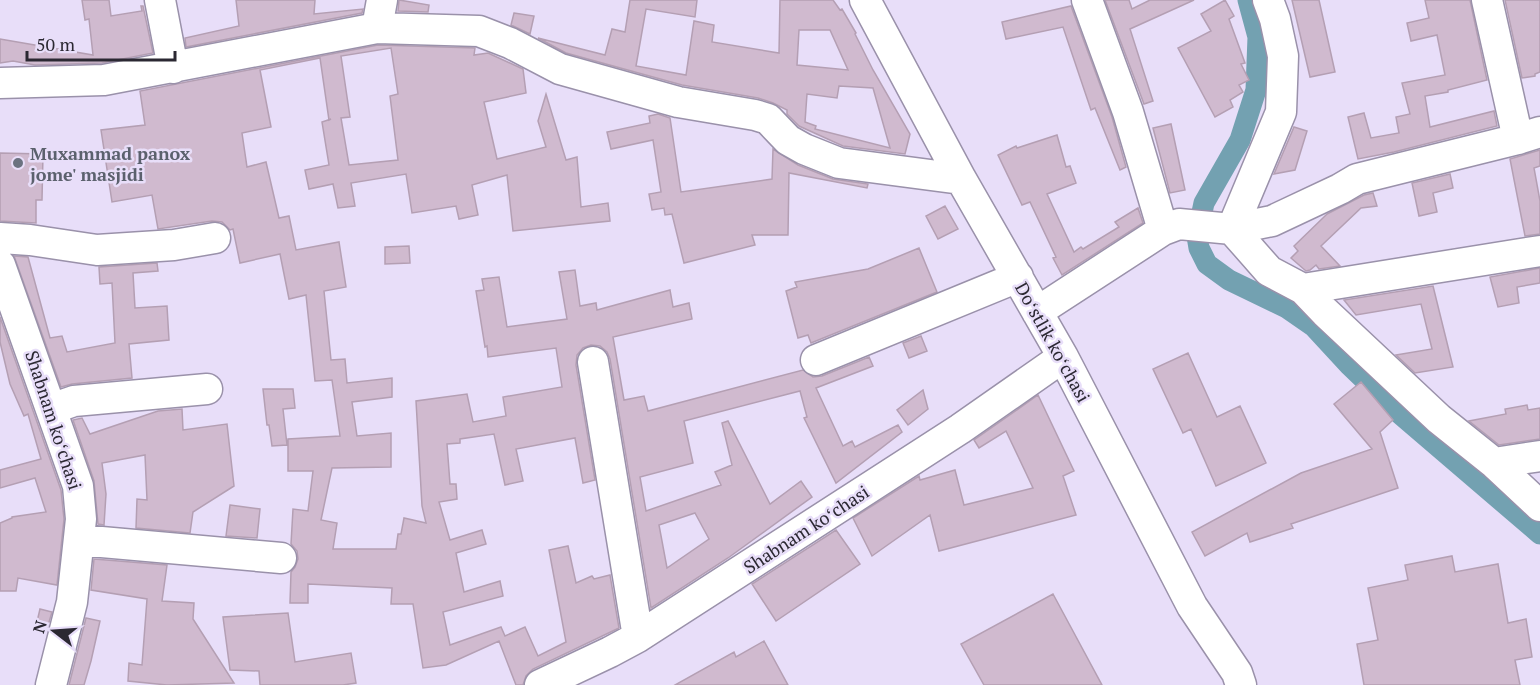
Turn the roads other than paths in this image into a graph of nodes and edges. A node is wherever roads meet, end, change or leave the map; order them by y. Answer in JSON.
{"nodes":[{"id":1,"x":160,"y":0,"type":"edge"},
{"id":2,"x":865,"y":0,"type":"edge"},
{"id":3,"x":1087,"y":0,"type":"edge"},
{"id":4,"x":1268,"y":0,"type":"edge"},
{"id":5,"x":1487,"y":0,"type":"edge"},
{"id":6,"x":380,"y":14,"type":"edge"},
{"id":7,"x":172,"y":68,"type":"junction"},
{"id":8,"x":0,"y":83,"type":"edge"},
{"id":9,"x":1529,"y":135,"type":"edge"},
{"id":10,"x":961,"y":179,"type":"junction"},
{"id":11,"x":1171,"y":227,"type":"junction"},
{"id":12,"x":1224,"y":227,"type":"junction"},
{"id":13,"x":0,"y":238,"type":"edge"},
{"id":14,"x":214,"y":238,"type":"dead end"},
{"id":15,"x":1540,"y":251,"type":"edge"},
{"id":16,"x":0,"y":265,"type":"edge"},
{"id":17,"x":1018,"y":277,"type":"junction"},
{"id":18,"x":1303,"y":289,"type":"junction"},
{"id":19,"x":1037,"y":312,"type":"junction"},
{"id":20,"x":10,"y":323,"type":"edge"},
{"id":21,"x":1063,"y":357,"type":"junction"},
{"id":22,"x":816,"y":360,"type":"dead end"},
{"id":23,"x":593,"y":362,"type":"dead end"},
{"id":24,"x":207,"y":389,"type":"dead end"},
{"id":25,"x":51,"y":409,"type":"junction"},
{"id":26,"x":1540,"y":456,"type":"edge"},
{"id":27,"x":1494,"y":463,"type":"junction"},
{"id":28,"x":1540,"y":506,"type":"edge"},
{"id":29,"x":79,"y":540,"type":"junction"},
{"id":30,"x":281,"y":558,"type":"dead end"},
{"id":31,"x":638,"y":637,"type":"junction"},
{"id":32,"x":51,"y":685,"type":"edge"},
{"id":33,"x":540,"y":685,"type":"edge"},
{"id":34,"x":1241,"y":685,"type":"edge"}],
"edges":[{"from":1,"to":7,"type":"street"},
{"from":2,"to":10,"type":"street","name":"Doʻstlik koʻchasi"},
{"from":3,"to":11,"type":"street"},
{"from":4,"to":12,"type":"street"},
{"from":5,"to":9,"type":"street"},
{"from":6,"to":7,"type":"street"},
{"from":6,"to":10,"type":"street"},
{"from":7,"to":8,"type":"street"},
{"from":9,"to":12,"type":"street"},
{"from":10,"to":17,"type":"street","name":"Doʻstlik koʻchasi"},
{"from":11,"to":12,"type":"street"},
{"from":11,"to":19,"type":"street"},
{"from":12,"to":18,"type":"street"},
{"from":13,"to":14,"type":"street"},
{"from":15,"to":18,"type":"street"},
{"from":16,"to":20,"type":"street","name":"Shabnam koʻchasi"},
{"from":17,"to":19,"type":"street","name":"Doʻstlik koʻchasi"},
{"from":17,"to":22,"type":"street"},
{"from":18,"to":27,"type":"street"},
{"from":19,"to":21,"type":"street","name":"Doʻstlik koʻchasi"},
{"from":20,"to":25,"type":"street","name":"Shabnam koʻchasi"},
{"from":21,"to":31,"type":"street","name":"Shabnam koʻchasi"},
{"from":21,"to":34,"type":"street","name":"Doʻstlik koʻchasi"},
{"from":23,"to":31,"type":"street"},
{"from":24,"to":25,"type":"street"},
{"from":25,"to":29,"type":"street","name":"Shabnam koʻchasi"},
{"from":26,"to":27,"type":"street"},
{"from":27,"to":28,"type":"street"},
{"from":29,"to":30,"type":"street"},
{"from":29,"to":32,"type":"street","name":"Shabnam koʻchasi"},
{"from":31,"to":33,"type":"street","name":"Shabnam koʻchasi"}]}
